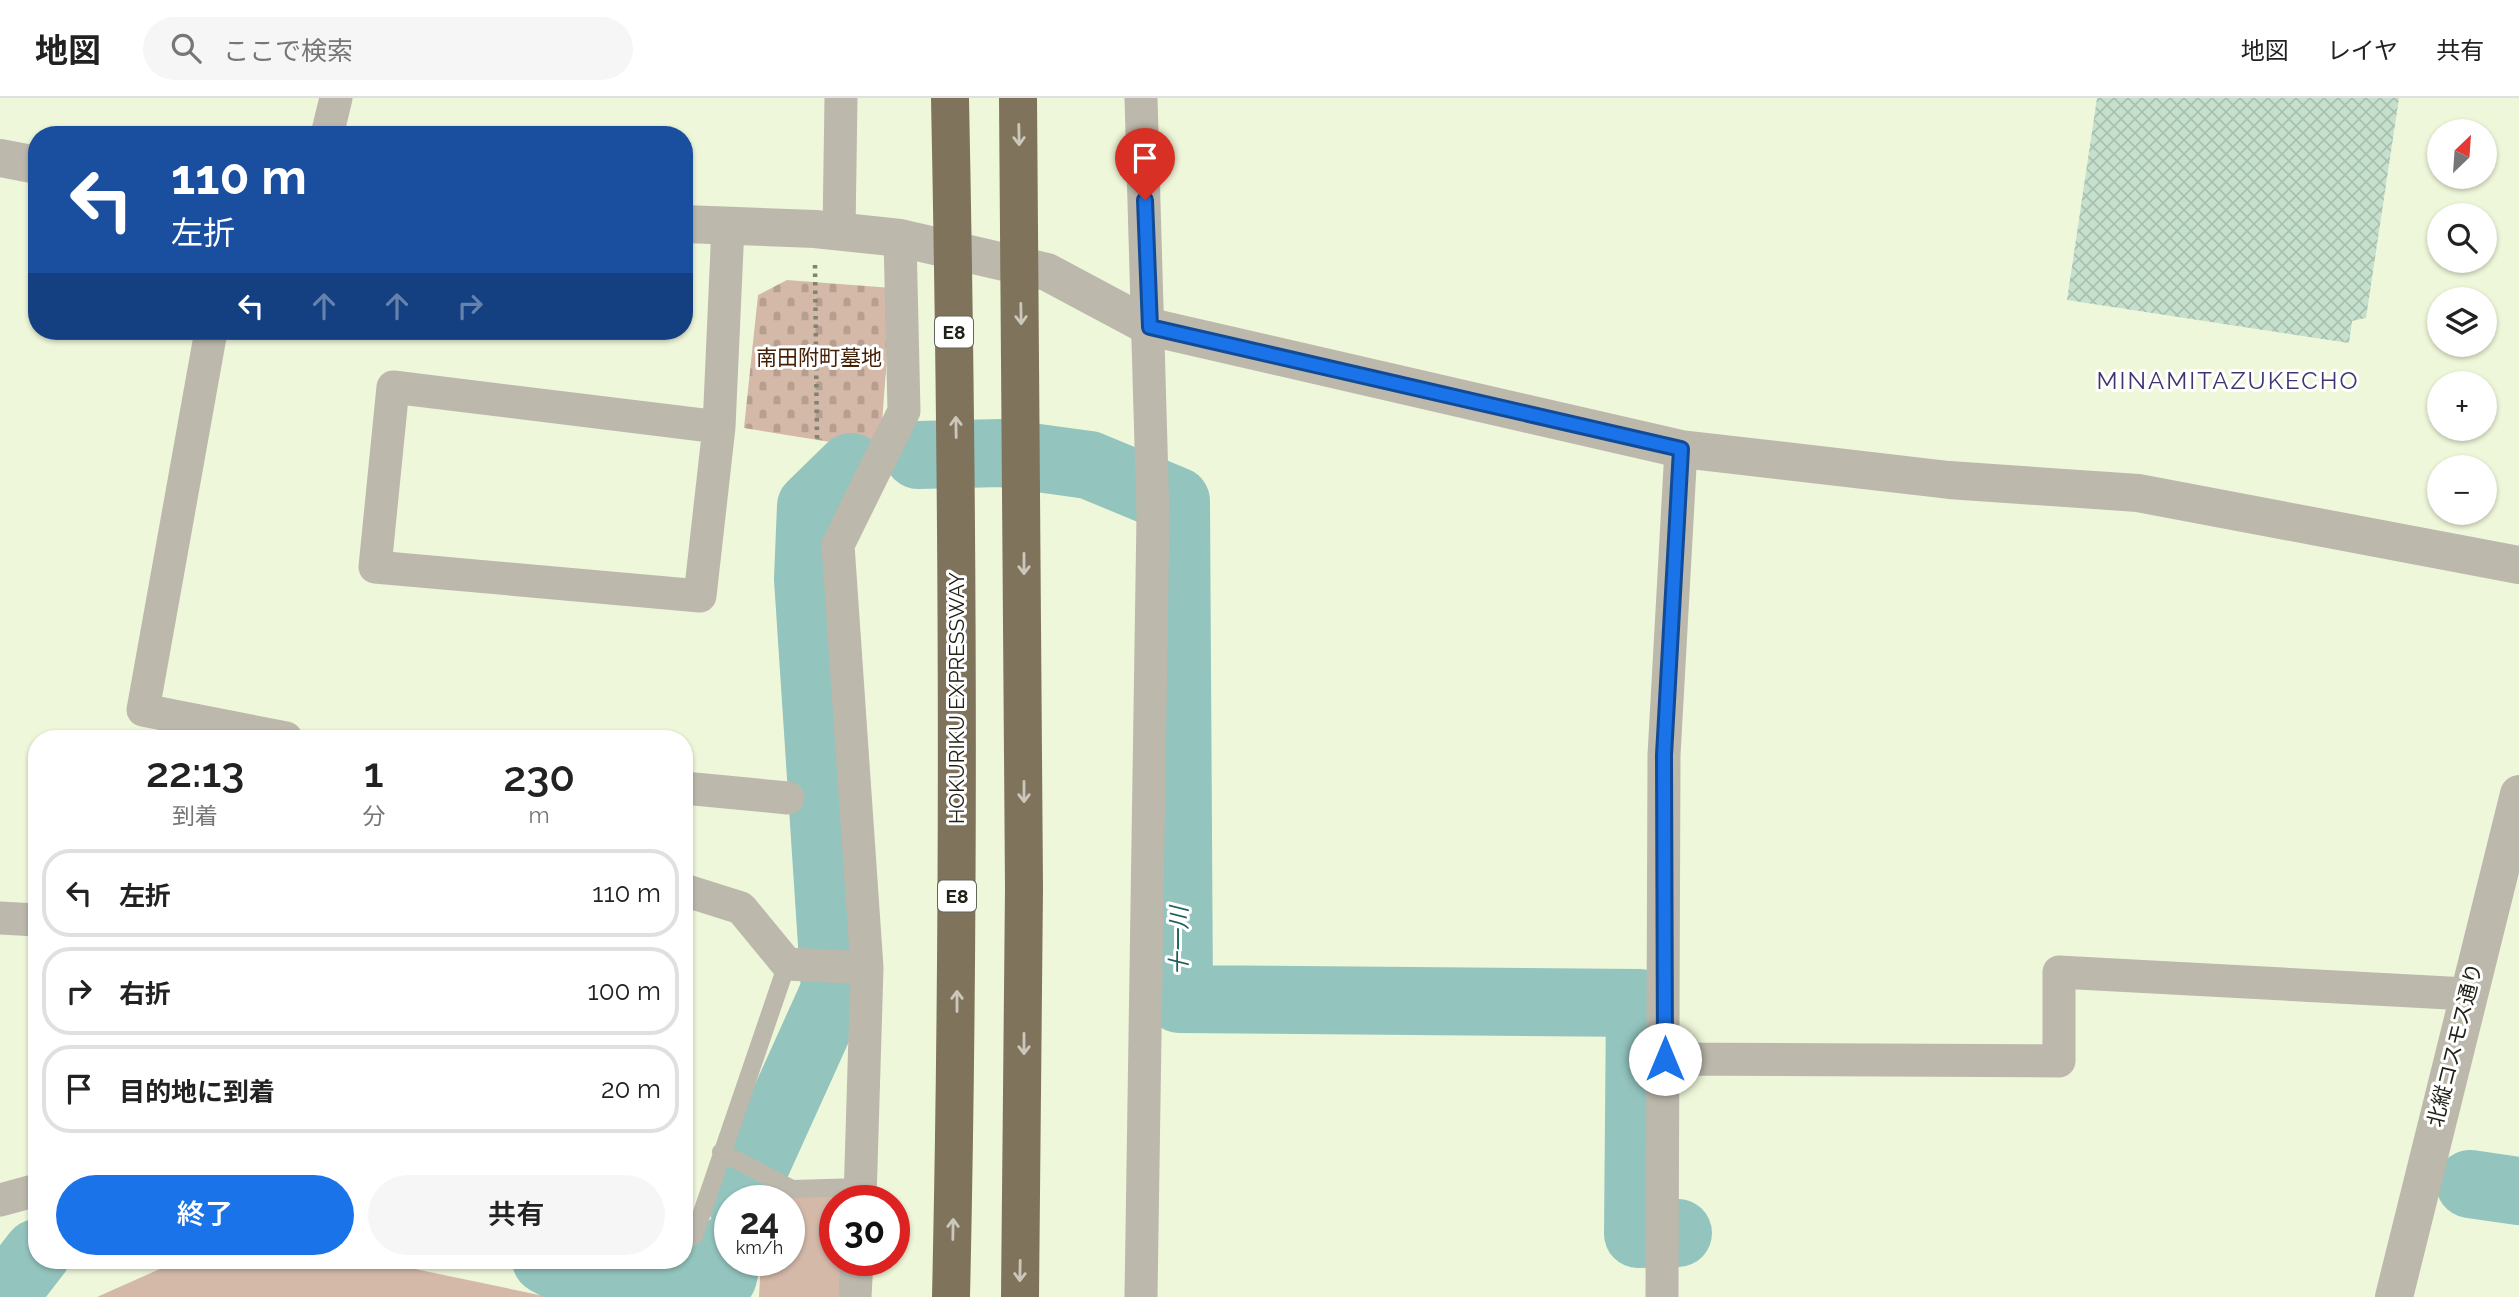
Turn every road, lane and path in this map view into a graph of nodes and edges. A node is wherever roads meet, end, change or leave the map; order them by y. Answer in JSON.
{"nodes":[{"id":1,"x":336,"y":98,"type":"edge"},
{"id":2,"x":842,"y":98,"type":"edge"},
{"id":3,"x":950,"y":98,"type":"edge"},
{"id":4,"x":1018,"y":98,"type":"edge"},
{"id":5,"x":1140,"y":98,"type":"edge"},
{"id":6,"x":329,"y":126,"type":"edge"},
{"id":7,"x":0,"y":158,"type":"edge"},
{"id":8,"x":28,"y":163,"type":"edge"},
{"id":9,"x":693,"y":224,"type":"edge"},
{"id":10,"x":728,"y":226,"type":"junction"},
{"id":11,"x":827,"y":230,"type":"junction"},
{"id":12,"x":900,"y":238,"type":"junction"},
{"id":13,"x":1150,"y":327,"type":"junction"},
{"id":14,"x":209,"y":340,"type":"edge"},
{"id":15,"x":719,"y":427,"type":"junction"},
{"id":16,"x":817,"y":440,"type":"dead end"},
{"id":17,"x":1681,"y":449,"type":"junction"},
{"id":18,"x":2519,"y":565,"type":"edge"},
{"id":19,"x":245,"y":730,"type":"edge"},
{"id":20,"x":693,"y":789,"type":"edge"},
{"id":21,"x":2519,"y":794,"type":"edge"},
{"id":22,"x":788,"y":798,"type":"dead end"},
{"id":23,"x":693,"y":893,"type":"edge"},
{"id":24,"x":0,"y":918,"type":"edge"},
{"id":25,"x":28,"y":920,"type":"edge"},
{"id":26,"x":798,"y":965,"type":"junction"},
{"id":27,"x":861,"y":968,"type":"junction"},
{"id":28,"x":2467,"y":994,"type":"junction"},
{"id":29,"x":1665,"y":1059,"type":"junction"},
{"id":30,"x":721,"y":1152,"type":"junction"},
{"id":31,"x":861,"y":1185,"type":"edge"},
{"id":32,"x":819,"y":1191,"type":"edge"},
{"id":33,"x":28,"y":1192,"type":"edge"},
{"id":34,"x":0,"y":1200,"type":"edge"},
{"id":35,"x":693,"y":1236,"type":"edge"},
{"id":36,"x":856,"y":1276,"type":"edge"},
{"id":37,"x":855,"y":1297,"type":"edge"},
{"id":38,"x":951,"y":1297,"type":"edge"},
{"id":39,"x":1020,"y":1297,"type":"edge"},
{"id":40,"x":1141,"y":1297,"type":"edge"},
{"id":41,"x":1662,"y":1297,"type":"edge"},
{"id":42,"x":2394,"y":1297,"type":"edge"}],
"edges":[{"from":1,"to":6,"type":"street"},
{"from":2,"to":11,"type":"street"},
{"from":38,"to":3,"type":"highway","name":"HOKURIKU EXPRESSWAY","number":"E8","one_way":true},
{"from":4,"to":39,"type":"highway","one_way":true},
{"from":5,"to":13,"type":"street"},
{"from":7,"to":8,"type":"street"},
{"from":9,"to":10,"type":"street"},
{"from":10,"to":11,"type":"street"},
{"from":10,"to":15,"type":"street"},
{"from":11,"to":12,"type":"street"},
{"from":11,"to":16,"type":"path"},
{"from":12,"to":13,"type":"street"},
{"from":12,"to":27,"type":"street"},
{"from":13,"to":17,"type":"street"},
{"from":13,"to":40,"type":"street"},
{"from":14,"to":19,"type":"street"},
{"from":15,"to":15,"type":"street"},
{"from":17,"to":18,"type":"street"},
{"from":17,"to":29,"type":"street"},
{"from":20,"to":22,"type":"street"},
{"from":21,"to":28,"type":"street","name":"北縦コスモス通り"},
{"from":23,"to":26,"type":"street"},
{"from":24,"to":25,"type":"street"},
{"from":26,"to":27,"type":"street"},
{"from":26,"to":30,"type":"lane"},
{"from":27,"to":31,"type":"street"},
{"from":28,"to":29,"type":"street"},
{"from":28,"to":42,"type":"street","name":"北縦コスモス通り"},
{"from":29,"to":41,"type":"street"},
{"from":30,"to":32,"type":"lane"},
{"from":30,"to":35,"type":"lane"},
{"from":33,"to":34,"type":"street"},
{"from":36,"to":37,"type":"street"}]}
